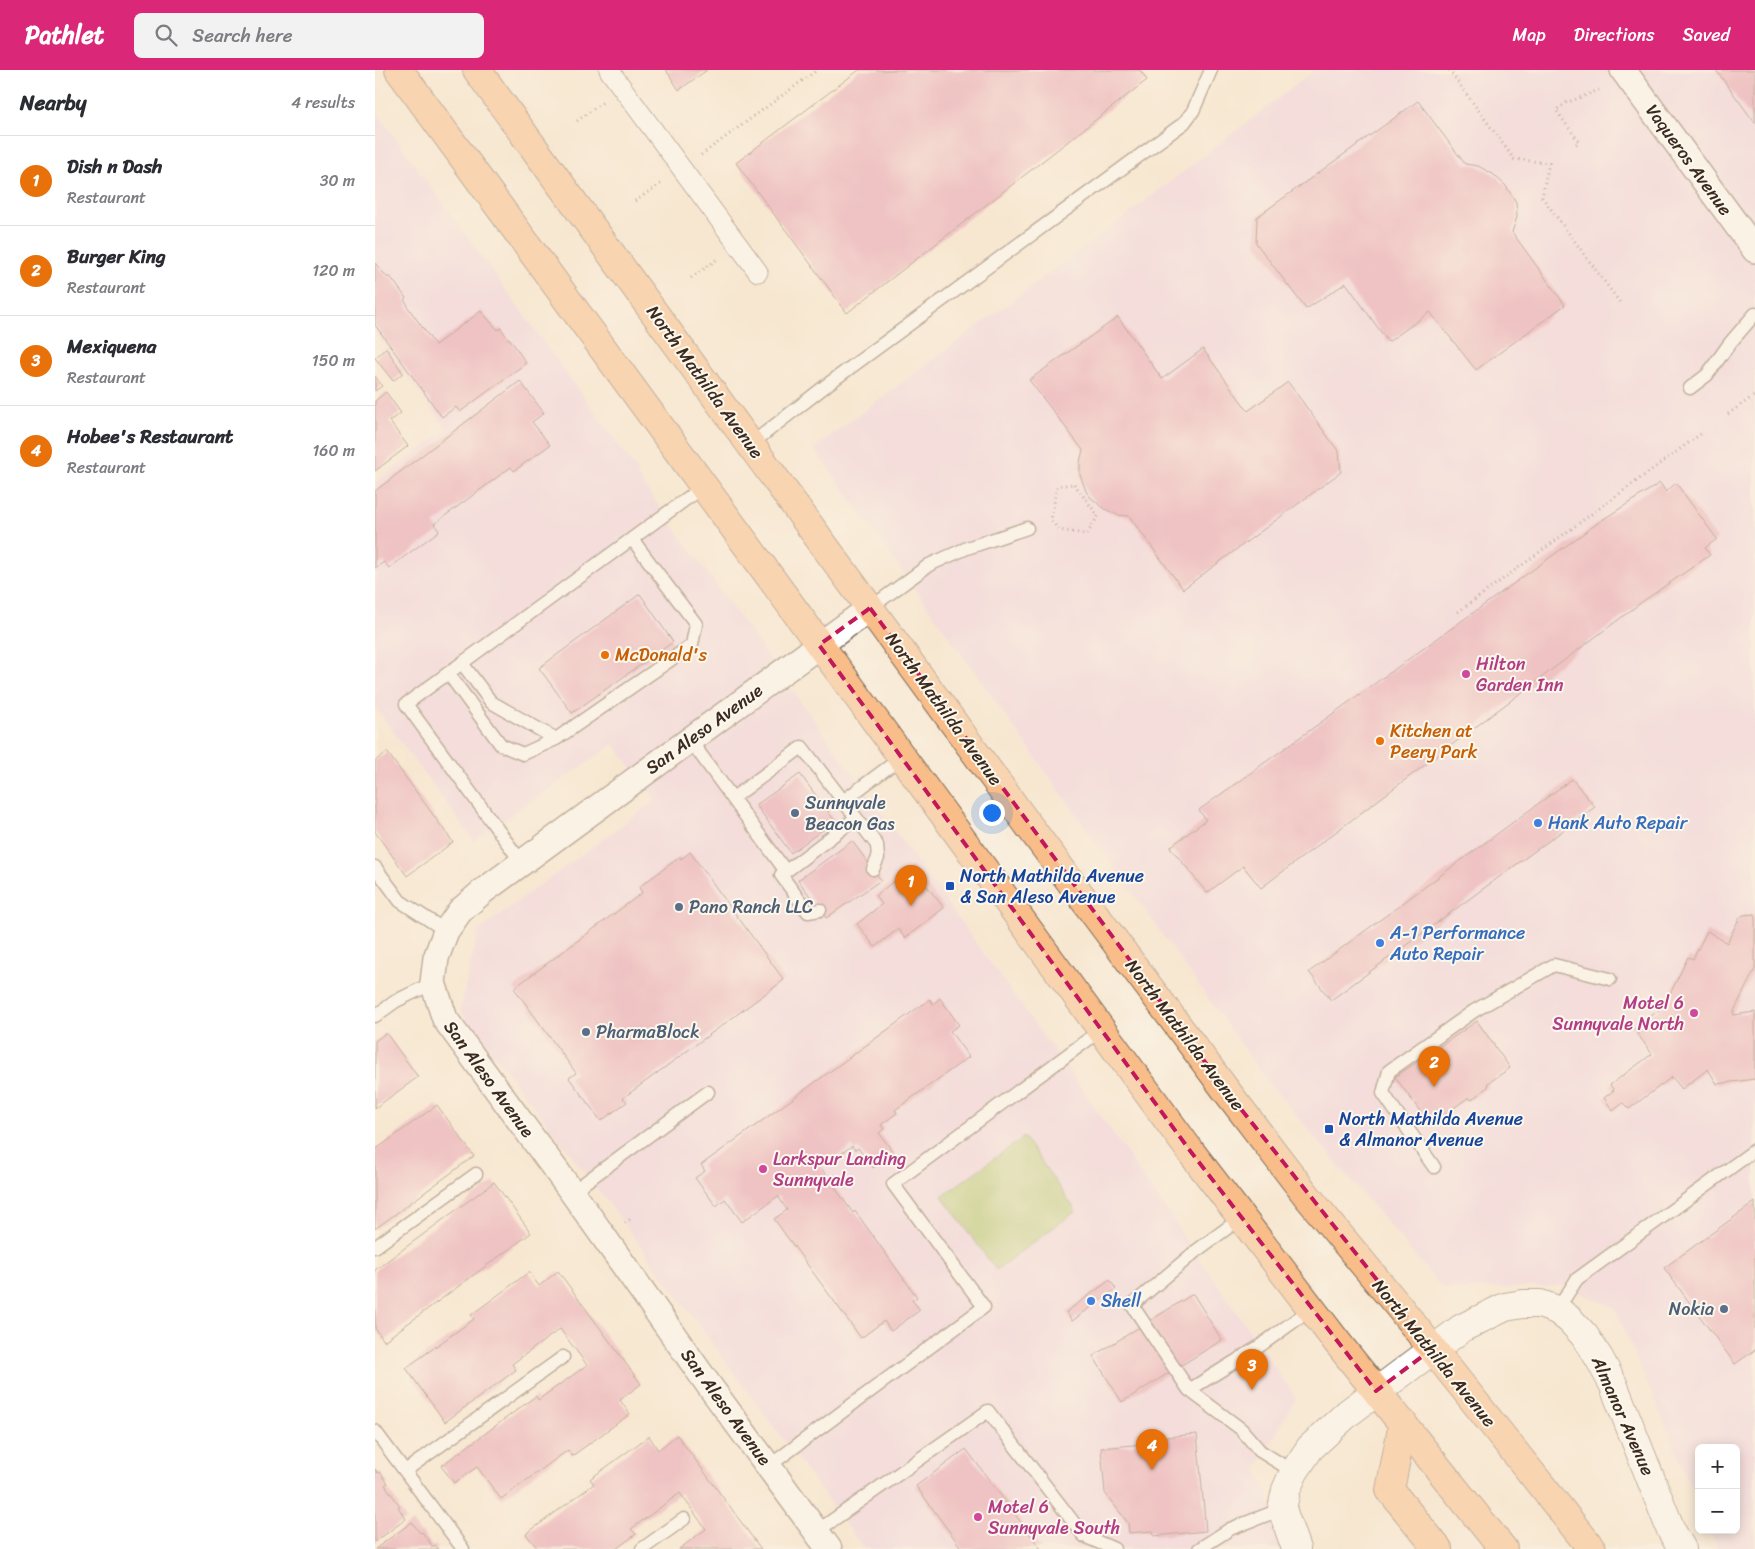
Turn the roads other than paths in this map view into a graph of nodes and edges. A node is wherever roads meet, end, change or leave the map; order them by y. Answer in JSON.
{"nodes":[{"id":1,"x":399,"y":70,"type":"edge"},
{"id":2,"x":477,"y":70,"type":"edge"},
{"id":3,"x":609,"y":70,"type":"edge"},
{"id":4,"x":1211,"y":70,"type":"edge"},
{"id":5,"x":1623,"y":70,"type":"edge"},
{"id":6,"x":1755,"y":250,"type":"edge"},
{"id":7,"x":758,"y":272,"type":"dead end"},
{"id":8,"x":1755,"y":314,"type":"edge"},
{"id":9,"x":1690,"y":388,"type":"dead end"},
{"id":10,"x":751,"y":444,"type":"junction"},
{"id":11,"x":704,"y":486,"type":"junction"},
{"id":12,"x":1027,"y":528,"type":"dead end"},
{"id":13,"x":632,"y":539,"type":"junction"},
{"id":14,"x":870,"y":608,"type":"junction"},
{"id":15,"x":819,"y":644,"type":"junction"},
{"id":16,"x":462,"y":663,"type":"junction"},
{"id":17,"x":448,"y":673,"type":"junction"},
{"id":18,"x":556,"y":739,"type":"junction"},
{"id":19,"x":690,"y":740,"type":"junction"},
{"id":20,"x":902,"y":757,"type":"junction"},
{"id":21,"x":733,"y":798,"type":"junction"},
{"id":22,"x":843,"y":801,"type":"junction"},
{"id":23,"x":856,"y":818,"type":"junction"},
{"id":24,"x":522,"y":863,"type":"junction"},
{"id":25,"x":375,"y":867,"type":"edge"},
{"id":26,"x":873,"y":869,"type":"dead end"},
{"id":27,"x":785,"y":870,"type":"junction"},
{"id":28,"x":820,"y":910,"type":"dead end"},
{"id":29,"x":446,"y":931,"type":"junction"},
{"id":30,"x":1610,"y":979,"type":"dead end"},
{"id":31,"x":433,"y":983,"type":"junction"},
{"id":32,"x":375,"y":1016,"type":"edge"},
{"id":33,"x":1101,"y":1030,"type":"junction"},
{"id":34,"x":708,"y":1092,"type":"dead end"},
{"id":35,"x":1755,"y":1150,"type":"edge"},
{"id":36,"x":1434,"y":1168,"type":"dead end"},
{"id":37,"x":476,"y":1174,"type":"dead end"},
{"id":38,"x":572,"y":1192,"type":"junction"},
{"id":39,"x":1241,"y":1218,"type":"junction"},
{"id":40,"x":375,"y":1246,"type":"edge"},
{"id":41,"x":1311,"y":1309,"type":"junction"},
{"id":42,"x":1557,"y":1310,"type":"junction"},
{"id":43,"x":1432,"y":1350,"type":"junction"},
{"id":44,"x":563,"y":1357,"type":"dead end"},
{"id":45,"x":1189,"y":1390,"type":"junction"},
{"id":46,"x":1376,"y":1391,"type":"junction"},
{"id":47,"x":1403,"y":1423,"type":"junction"},
{"id":48,"x":375,"y":1430,"type":"edge"},
{"id":49,"x":769,"y":1466,"type":"junction"},
{"id":50,"x":405,"y":1471,"type":"junction"},
{"id":51,"x":1294,"y":1472,"type":"junction"},
{"id":52,"x":1282,"y":1509,"type":"junction"},
{"id":53,"x":684,"y":1519,"type":"dead end"},
{"id":54,"x":823,"y":1540,"type":"edge"},
{"id":55,"x":463,"y":1549,"type":"edge"},
{"id":56,"x":642,"y":1549,"type":"edge"},
{"id":57,"x":1114,"y":1549,"type":"edge"},
{"id":58,"x":1199,"y":1549,"type":"edge"},
{"id":59,"x":1296,"y":1549,"type":"edge"},
{"id":60,"x":1438,"y":1549,"type":"edge"},
{"id":61,"x":1503,"y":1549,"type":"edge"},
{"id":62,"x":1592,"y":1549,"type":"edge"},
{"id":63,"x":1682,"y":1549,"type":"edge"}],
"edges":[{"from":1,"to":11,"type":"main road"},
{"from":2,"to":10,"type":"main road","name":"North Mathilda Avenue"},
{"from":3,"to":7,"type":"street"},
{"from":4,"to":10,"type":"lane"},
{"from":5,"to":6,"type":"street","name":"Vaqueros Avenue"},
{"from":8,"to":9,"type":"lane"},
{"from":10,"to":14,"type":"main road","name":"North Mathilda Avenue"},
{"from":11,"to":13,"type":"lane"},
{"from":11,"to":15,"type":"main road"},
{"from":12,"to":14,"type":"lane"},
{"from":13,"to":16,"type":"lane"},
{"from":13,"to":18,"type":"lane"},
{"from":14,"to":15,"type":"street","name":"San Aleso Avenue"},
{"from":14,"to":43,"type":"main road","name":"North Mathilda Avenue"},
{"from":15,"to":19,"type":"street","name":"San Aleso Avenue"},
{"from":15,"to":20,"type":"main road"},
{"from":16,"to":17,"type":"lane"},
{"from":16,"to":18,"type":"lane"},
{"from":17,"to":18,"type":"lane"},
{"from":17,"to":24,"type":"lane"},
{"from":19,"to":21,"type":"lane"},
{"from":19,"to":24,"type":"street","name":"San Aleso Avenue"},
{"from":20,"to":22,"type":"lane"},
{"from":20,"to":33,"type":"main road"},
{"from":21,"to":22,"type":"lane"},
{"from":21,"to":27,"type":"lane"},
{"from":22,"to":23,"type":"lane"},
{"from":23,"to":26,"type":"lane"},
{"from":23,"to":27,"type":"lane"},
{"from":24,"to":29,"type":"street","name":"San Aleso Avenue"},
{"from":25,"to":29,"type":"lane"},
{"from":27,"to":28,"type":"lane"},
{"from":29,"to":31,"type":"street","name":"San Aleso Avenue"},
{"from":30,"to":36,"type":"lane"},
{"from":31,"to":32,"type":"lane"},
{"from":31,"to":38,"type":"street","name":"San Aleso Avenue"},
{"from":33,"to":39,"type":"main road"},
{"from":33,"to":49,"type":"lane"},
{"from":34,"to":38,"type":"lane"},
{"from":35,"to":42,"type":"lane"},
{"from":37,"to":40,"type":"lane"},
{"from":38,"to":49,"type":"street","name":"San Aleso Avenue"},
{"from":39,"to":41,"type":"main road"},
{"from":39,"to":45,"type":"lane"},
{"from":41,"to":45,"type":"lane"},
{"from":41,"to":46,"type":"main road"},
{"from":42,"to":43,"type":"street","name":"Almanor Avenue"},
{"from":42,"to":63,"type":"street","name":"Almanor Avenue"},
{"from":43,"to":46,"type":"street","name":"Almanor Avenue"},
{"from":43,"to":62,"type":"main road","name":"North Mathilda Avenue"},
{"from":44,"to":50,"type":"lane"},
{"from":45,"to":51,"type":"lane"},
{"from":46,"to":47,"type":"main road"},
{"from":46,"to":51,"type":"street","name":"Almanor Avenue"},
{"from":47,"to":60,"type":"main road"},
{"from":47,"to":61,"type":"main road"},
{"from":48,"to":50,"type":"lane"},
{"from":49,"to":54,"type":"street","name":"San Aleso Avenue"},
{"from":50,"to":55,"type":"lane"},
{"from":51,"to":52,"type":"street","name":"Almanor Avenue"},
{"from":52,"to":58,"type":"lane"},
{"from":52,"to":59,"type":"street"},
{"from":53,"to":56,"type":"lane"},
{"from":54,"to":57,"type":"lane"}]}
